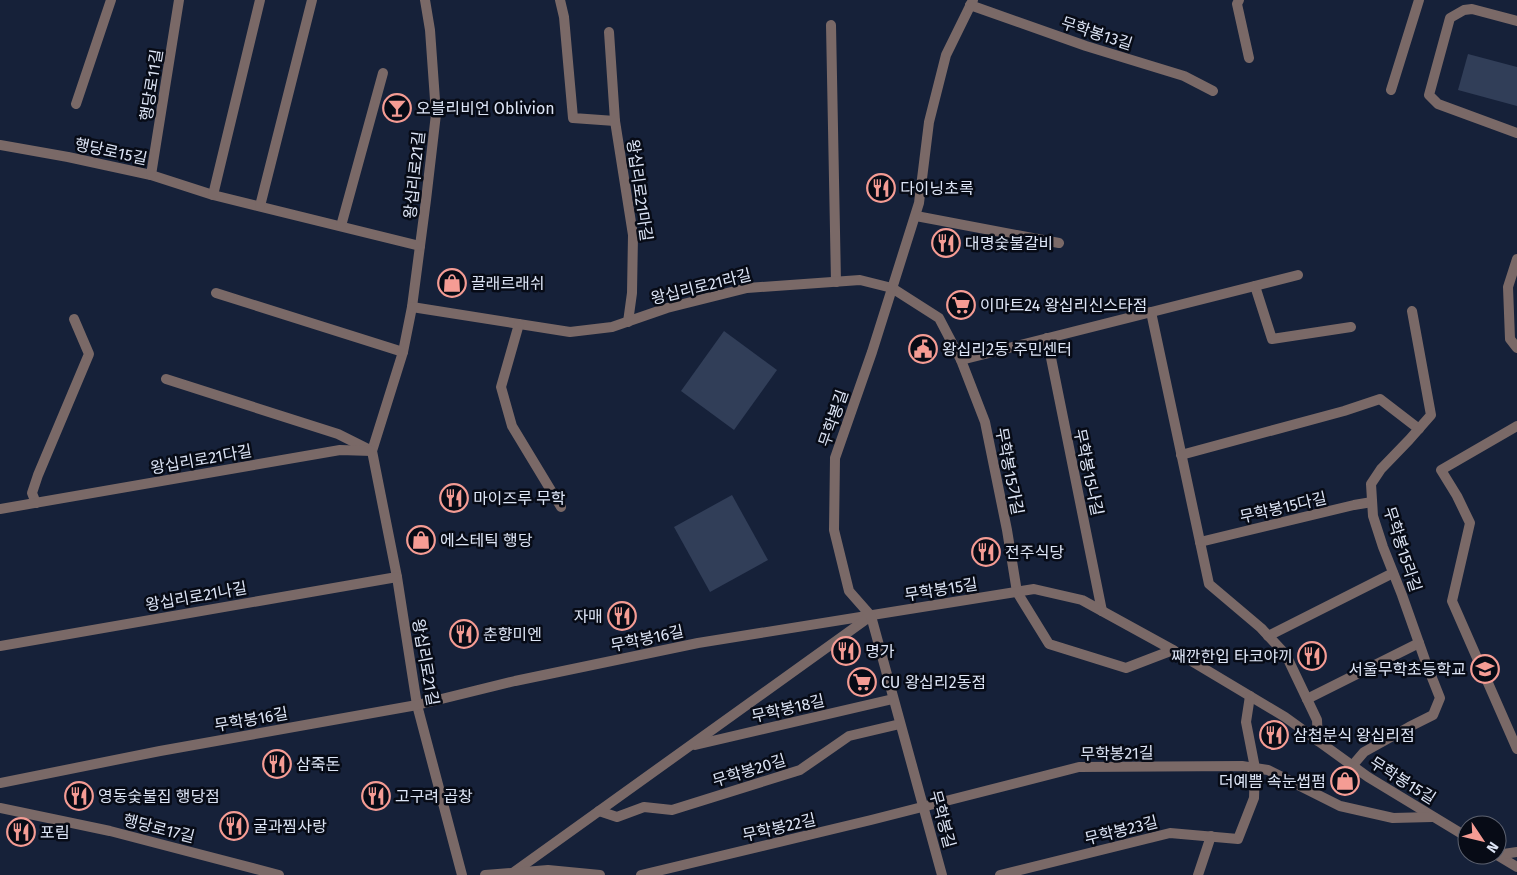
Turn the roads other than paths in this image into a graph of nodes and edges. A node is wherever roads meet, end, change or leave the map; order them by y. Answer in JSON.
{"nodes":[{"id":1,"x":110,"y":0,"type":"edge"},
{"id":2,"x":180,"y":0,"type":"edge"},
{"id":3,"x":260,"y":0,"type":"edge"},
{"id":4,"x":312,"y":0,"type":"edge"},
{"id":5,"x":425,"y":0,"type":"edge"},
{"id":6,"x":560,"y":0,"type":"edge"},
{"id":7,"x":1239,"y":0,"type":"edge"},
{"id":8,"x":1419,"y":0,"type":"edge"},
{"id":9,"x":972,"y":2,"type":"edge"},
{"id":10,"x":1517,"y":21,"type":"edge"},
{"id":11,"x":832,"y":25,"type":"dead end"},
{"id":12,"x":609,"y":32,"type":"dead end"},
{"id":13,"x":1249,"y":58,"type":"dead end"},
{"id":14,"x":383,"y":73,"type":"dead end"},
{"id":15,"x":1391,"y":90,"type":"dead end"},
{"id":16,"x":1213,"y":91,"type":"dead end"},
{"id":17,"x":76,"y":104,"type":"dead end"},
{"id":18,"x":615,"y":121,"type":"junction"},
{"id":19,"x":1517,"y":133,"type":"edge"},
{"id":20,"x":0,"y":145,"type":"edge"},
{"id":21,"x":151,"y":175,"type":"junction"},
{"id":22,"x":213,"y":195,"type":"junction"},
{"id":23,"x":260,"y":206,"type":"junction"},
{"id":24,"x":916,"y":216,"type":"junction"},
{"id":25,"x":341,"y":226,"type":"junction"},
{"id":26,"x":1059,"y":243,"type":"dead end"},
{"id":27,"x":420,"y":246,"type":"junction"},
{"id":28,"x":1517,"y":259,"type":"edge"},
{"id":29,"x":1298,"y":275,"type":"dead end"},
{"id":30,"x":836,"y":282,"type":"junction"},
{"id":31,"x":1255,"y":286,"type":"junction"},
{"id":32,"x":892,"y":288,"type":"junction"},
{"id":33,"x":216,"y":293,"type":"dead end"},
{"id":34,"x":412,"y":307,"type":"junction"},
{"id":35,"x":1412,"y":311,"type":"dead end"},
{"id":36,"x":1151,"y":312,"type":"junction"},
{"id":37,"x":74,"y":318,"type":"dead end"},
{"id":38,"x":628,"y":322,"type":"junction"},
{"id":39,"x":519,"y":324,"type":"junction"},
{"id":40,"x":1351,"y":327,"type":"dead end"},
{"id":41,"x":1047,"y":338,"type":"junction"},
{"id":42,"x":1517,"y":348,"type":"edge"},
{"id":43,"x":403,"y":352,"type":"junction"},
{"id":44,"x":961,"y":360,"type":"junction"},
{"id":45,"x":166,"y":379,"type":"dead end"},
{"id":46,"x":1517,"y":426,"type":"edge"},
{"id":47,"x":1418,"y":429,"type":"junction"},
{"id":48,"x":372,"y":451,"type":"junction"},
{"id":49,"x":1182,"y":455,"type":"junction"},
{"id":50,"x":1372,"y":502,"type":"junction"},
{"id":51,"x":36,"y":503,"type":"junction"},
{"id":52,"x":561,"y":507,"type":"dead end"},
{"id":53,"x":0,"y":509,"type":"edge"},
{"id":54,"x":1200,"y":542,"type":"junction"},
{"id":55,"x":1393,"y":573,"type":"junction"},
{"id":56,"x":397,"y":577,"type":"junction"},
{"id":57,"x":1017,"y":592,"type":"junction"},
{"id":58,"x":1102,"y":611,"type":"junction"},
{"id":59,"x":871,"y":616,"type":"junction"},
{"id":60,"x":1268,"y":636,"type":"junction"},
{"id":61,"x":1419,"y":643,"type":"junction"},
{"id":62,"x":0,"y":646,"type":"edge"},
{"id":63,"x":1173,"y":650,"type":"junction"},
{"id":64,"x":1250,"y":696,"type":"junction"},
{"id":65,"x":894,"y":699,"type":"junction"},
{"id":66,"x":1307,"y":699,"type":"junction"},
{"id":67,"x":417,"y":705,"type":"junction"},
{"id":68,"x":900,"y":724,"type":"junction"},
{"id":69,"x":1318,"y":741,"type":"junction"},
{"id":70,"x":690,"y":746,"type":"junction"},
{"id":71,"x":1517,"y":749,"type":"edge"},
{"id":72,"x":1352,"y":766,"type":"junction"},
{"id":73,"x":1255,"y":768,"type":"junction"},
{"id":74,"x":0,"y":783,"type":"edge"},
{"id":75,"x":924,"y":806,"type":"junction"},
{"id":76,"x":0,"y":808,"type":"edge"},
{"id":77,"x":600,"y":811,"type":"junction"},
{"id":78,"x":1433,"y":816,"type":"junction"},
{"id":79,"x":1457,"y":831,"type":"edge"},
{"id":80,"x":1211,"y":836,"type":"junction"},
{"id":81,"x":514,"y":872,"type":"junction"},
{"id":82,"x":279,"y":875,"type":"edge"},
{"id":83,"x":462,"y":875,"type":"edge"},
{"id":84,"x":485,"y":875,"type":"edge"},
{"id":85,"x":600,"y":875,"type":"edge"},
{"id":86,"x":641,"y":875,"type":"edge"},
{"id":87,"x":942,"y":875,"type":"edge"},
{"id":88,"x":1000,"y":875,"type":"edge"},
{"id":89,"x":1198,"y":875,"type":"edge"}],
"edges":[{"from":1,"to":17,"type":"street"},
{"from":2,"to":21,"type":"street","name":"행당로11길"},
{"from":3,"to":22,"type":"street"},
{"from":4,"to":23,"type":"street"},
{"from":5,"to":27,"type":"street","name":"왕십리로21길"},
{"from":6,"to":18,"type":"street","name":"왕십리로21마길"},
{"from":7,"to":13,"type":"street"},
{"from":8,"to":15,"type":"street"},
{"from":9,"to":16,"type":"street","name":"무학봉13길"},
{"from":9,"to":24,"type":"street","name":"무학봉길"},
{"from":10,"to":19,"type":"street"},
{"from":11,"to":30,"type":"street"},
{"from":12,"to":18,"type":"street","name":"왕십리로21마길"},
{"from":14,"to":25,"type":"street"},
{"from":18,"to":38,"type":"street","name":"왕십리로21마길"},
{"from":20,"to":21,"type":"street","name":"행당로15길"},
{"from":21,"to":22,"type":"street","name":"행당로15길"},
{"from":22,"to":23,"type":"street","name":"행당로15길"},
{"from":23,"to":25,"type":"street","name":"행당로15길"},
{"from":24,"to":26,"type":"street"},
{"from":24,"to":32,"type":"street","name":"무학봉길"},
{"from":25,"to":27,"type":"street","name":"행당로15길"},
{"from":27,"to":34,"type":"street","name":"왕십리로21길"},
{"from":28,"to":42,"type":"street"},
{"from":29,"to":31,"type":"street"},
{"from":30,"to":32,"type":"street","name":"왕십리로21라길"},
{"from":30,"to":38,"type":"street","name":"왕십리로21라길"},
{"from":31,"to":36,"type":"street"},
{"from":31,"to":40,"type":"street"},
{"from":32,"to":44,"type":"street","name":"무학봉15가길"},
{"from":32,"to":59,"type":"street","name":"무학봉길"},
{"from":33,"to":43,"type":"street"},
{"from":34,"to":39,"type":"street","name":"왕십리로21라길"},
{"from":34,"to":43,"type":"street","name":"왕십리로21길"},
{"from":35,"to":47,"type":"street","name":"무학봉15라길"},
{"from":36,"to":41,"type":"street"},
{"from":36,"to":49,"type":"street"},
{"from":37,"to":51,"type":"street"},
{"from":38,"to":39,"type":"street","name":"왕십리로21라길"},
{"from":39,"to":52,"type":"street"},
{"from":41,"to":44,"type":"street"},
{"from":41,"to":58,"type":"street","name":"무학봉15나길"},
{"from":43,"to":48,"type":"street","name":"왕십리로21길"},
{"from":44,"to":57,"type":"street","name":"무학봉15가길"},
{"from":45,"to":48,"type":"street"},
{"from":46,"to":71,"type":"street"},
{"from":47,"to":49,"type":"street"},
{"from":47,"to":50,"type":"street","name":"무학봉15라길"},
{"from":48,"to":51,"type":"street","name":"왕십리로21다길"},
{"from":48,"to":56,"type":"street","name":"왕십리로21길"},
{"from":49,"to":54,"type":"street"},
{"from":50,"to":54,"type":"street","name":"무학봉15다길"},
{"from":50,"to":55,"type":"street","name":"무학봉15라길"},
{"from":51,"to":53,"type":"street","name":"왕십리로21다길"},
{"from":54,"to":60,"type":"street"},
{"from":55,"to":60,"type":"street"},
{"from":55,"to":61,"type":"street","name":"무학봉15라길"},
{"from":56,"to":62,"type":"street","name":"왕십리로21나길"},
{"from":56,"to":67,"type":"street","name":"왕십리로21길"},
{"from":57,"to":58,"type":"street","name":"무학봉15길"},
{"from":57,"to":59,"type":"street","name":"무학봉15길"},
{"from":57,"to":63,"type":"street"},
{"from":58,"to":63,"type":"street","name":"무학봉15길"},
{"from":59,"to":65,"type":"street","name":"무학봉길"},
{"from":59,"to":67,"type":"street","name":"무학봉16길"},
{"from":59,"to":70,"type":"street"},
{"from":60,"to":66,"type":"street"},
{"from":61,"to":66,"type":"street"},
{"from":61,"to":72,"type":"street","name":"무학봉15라길"},
{"from":63,"to":64,"type":"street","name":"무학봉15길"},
{"from":64,"to":69,"type":"street","name":"무학봉15길"},
{"from":64,"to":73,"type":"street"},
{"from":65,"to":68,"type":"street","name":"무학봉길"},
{"from":65,"to":70,"type":"street","name":"무학봉18길"},
{"from":66,"to":69,"type":"street"},
{"from":67,"to":74,"type":"street","name":"무학봉16길"},
{"from":67,"to":83,"type":"street","name":"왕십리로21길"},
{"from":68,"to":75,"type":"street","name":"무학봉길"},
{"from":68,"to":77,"type":"street","name":"무학봉20길"},
{"from":69,"to":72,"type":"street","name":"무학봉15길"},
{"from":70,"to":77,"type":"street"},
{"from":72,"to":78,"type":"street","name":"무학봉15길"},
{"from":73,"to":75,"type":"street","name":"무학봉21길"},
{"from":73,"to":78,"type":"street","name":"무학봉21길"},
{"from":73,"to":80,"type":"street","name":"무학봉23길"},
{"from":75,"to":86,"type":"street","name":"무학봉22길"},
{"from":75,"to":87,"type":"street","name":"무학봉길"},
{"from":76,"to":82,"type":"street","name":"행당로17길"},
{"from":77,"to":81,"type":"street"},
{"from":78,"to":79,"type":"street","name":"무학봉15길"},
{"from":80,"to":88,"type":"street","name":"무학봉23길"},
{"from":80,"to":89,"type":"street"},
{"from":81,"to":84,"type":"street"},
{"from":81,"to":85,"type":"street"}]}
